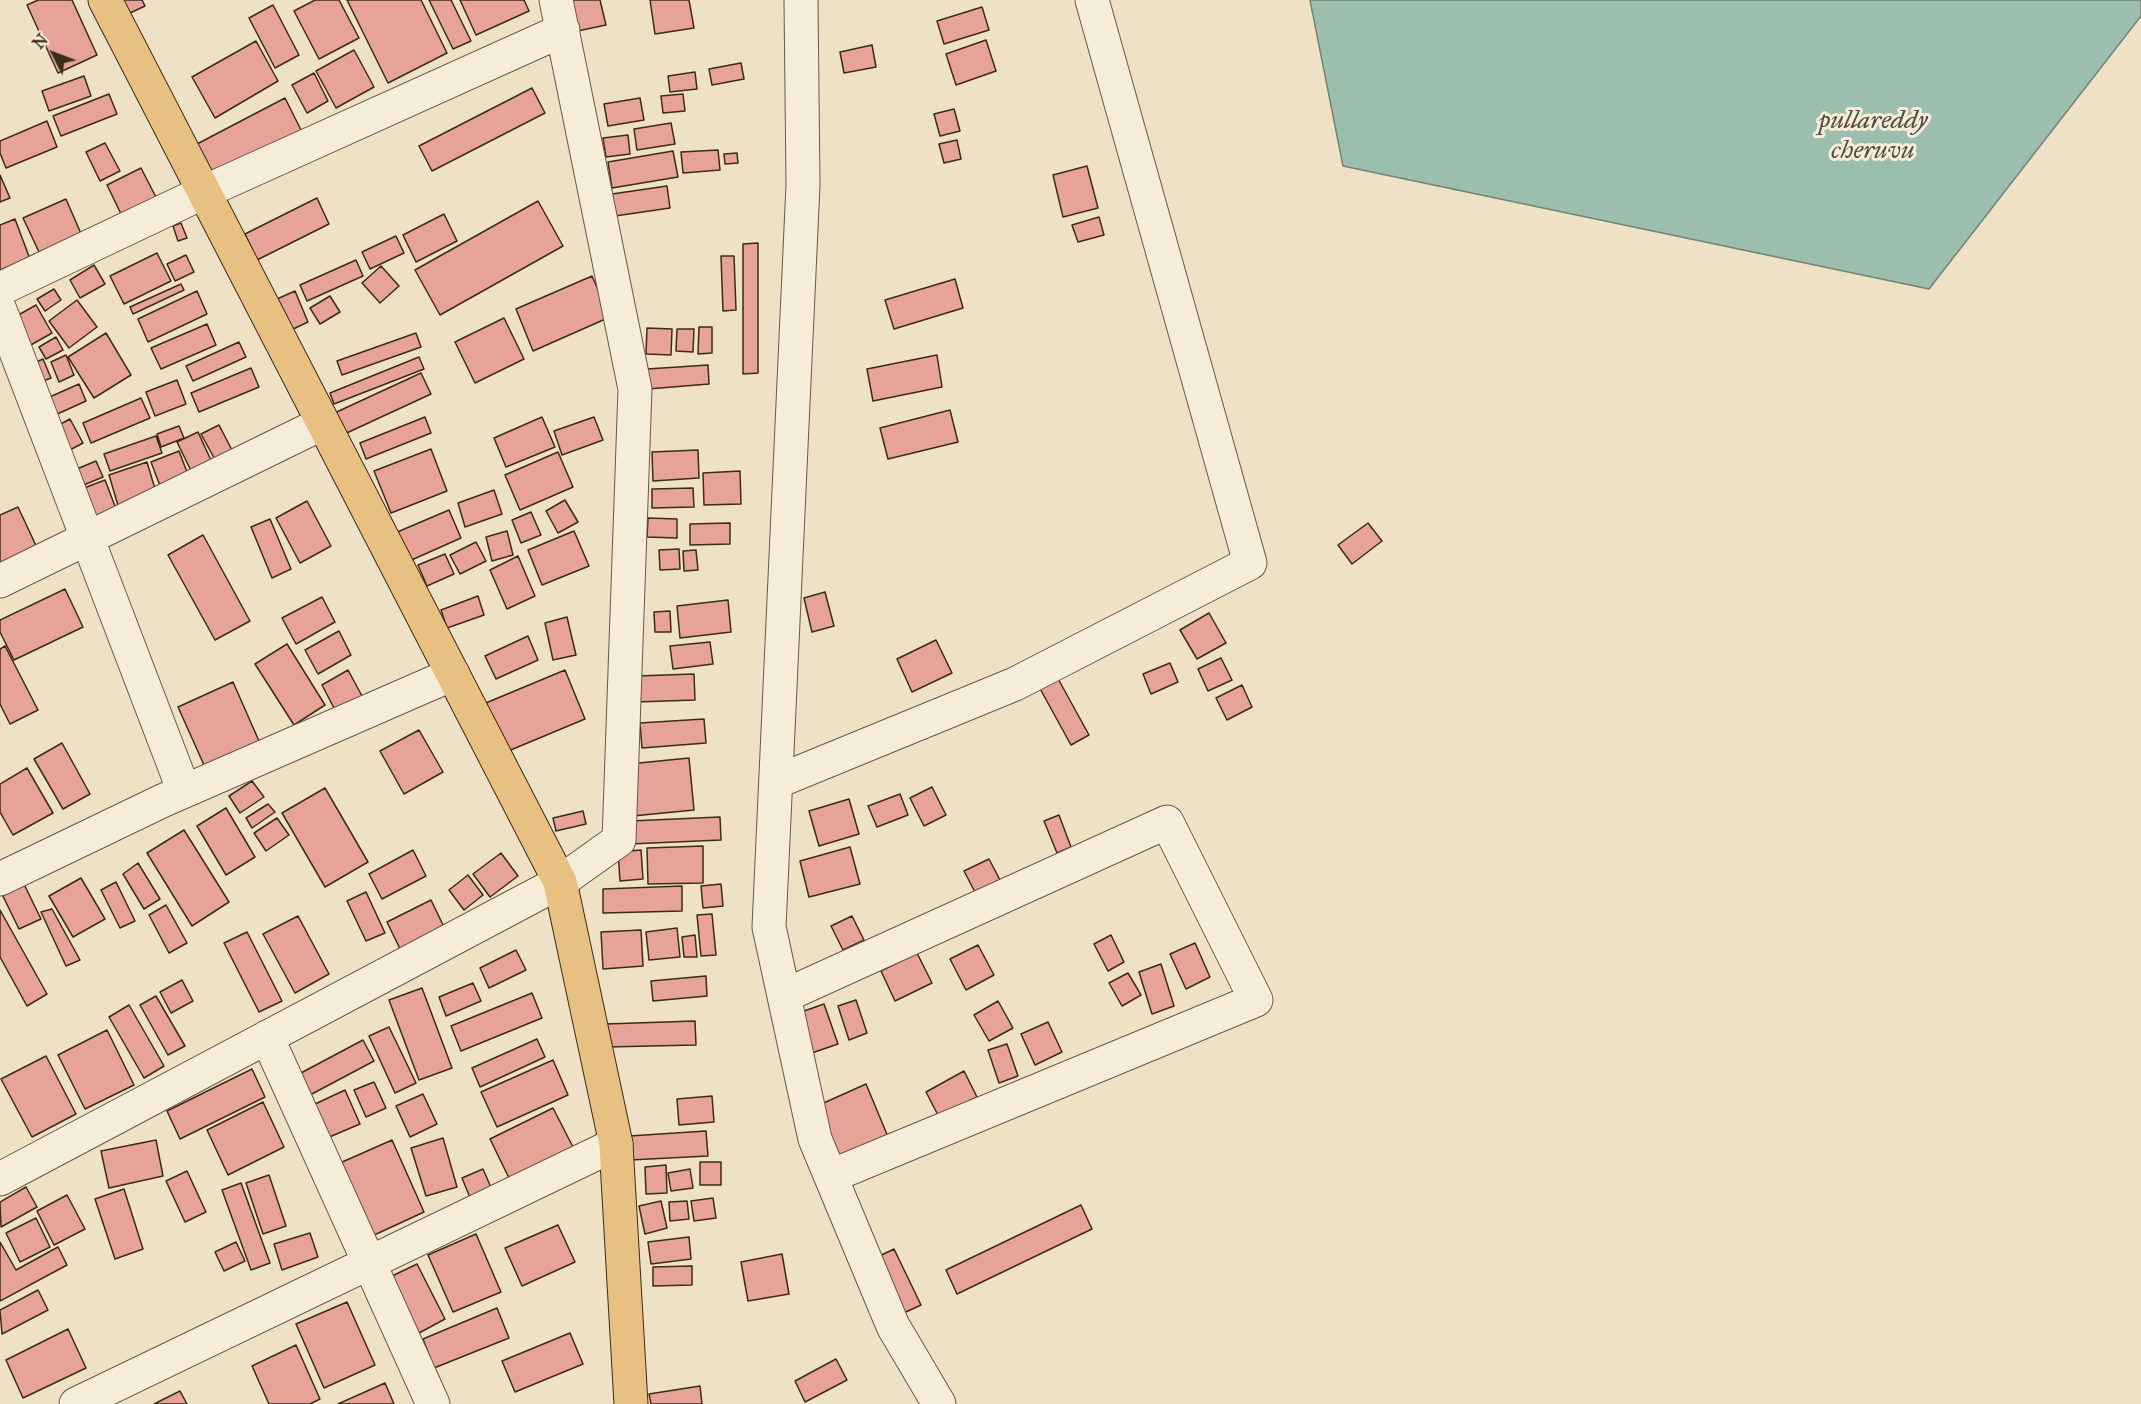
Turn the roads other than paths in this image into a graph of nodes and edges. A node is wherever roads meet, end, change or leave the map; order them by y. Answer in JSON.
{"nodes":[{"id":1,"x":105,"y":0,"type":"edge"},
{"id":2,"x":801,"y":0,"type":"edge"},
{"id":3,"x":1092,"y":0,"type":"edge"},
{"id":4,"x":559,"y":15,"type":"edge"},
{"id":5,"x":204,"y":192,"type":"junction"},
{"id":6,"x":0,"y":289,"type":"edge"},
{"id":7,"x":0,"y":310,"type":"edge"},
{"id":8,"x":323,"y":423,"type":"junction"},
{"id":9,"x":88,"y":538,"type":"junction"},
{"id":10,"x":0,"y":581,"type":"edge"},
{"id":11,"x":453,"y":674,"type":"junction"},
{"id":12,"x":776,"y":783,"type":"junction"},
{"id":13,"x":184,"y":791,"type":"junction"},
{"id":14,"x":0,"y":879,"type":"edge"},
{"id":15,"x":560,"y":882,"type":"junction"},
{"id":16,"x":784,"y":996,"type":"junction"},
{"id":17,"x":267,"y":1037,"type":"junction"},
{"id":18,"x":616,"y":1144,"type":"junction"},
{"id":19,"x":831,"y":1176,"type":"junction"},
{"id":20,"x":0,"y":1179,"type":"edge"},
{"id":21,"x":369,"y":1264,"type":"junction"},
{"id":22,"x":76,"y":1404,"type":"edge"},
{"id":23,"x":433,"y":1404,"type":"edge"},
{"id":24,"x":631,"y":1404,"type":"edge"},
{"id":25,"x":939,"y":1404,"type":"edge"}],
"edges":[{"from":1,"to":5,"type":"main road"},
{"from":2,"to":12,"type":"street"},
{"from":3,"to":12,"type":"street"},
{"from":4,"to":5,"type":"street"},
{"from":4,"to":15,"type":"street"},
{"from":5,"to":6,"type":"street"},
{"from":5,"to":8,"type":"main road"},
{"from":7,"to":9,"type":"street"},
{"from":8,"to":9,"type":"street"},
{"from":8,"to":11,"type":"main road"},
{"from":9,"to":10,"type":"street"},
{"from":9,"to":13,"type":"street"},
{"from":11,"to":13,"type":"street"},
{"from":11,"to":15,"type":"main road"},
{"from":12,"to":16,"type":"street"},
{"from":13,"to":14,"type":"street"},
{"from":15,"to":17,"type":"street"},
{"from":15,"to":18,"type":"main road"},
{"from":16,"to":19,"type":"street"},
{"from":16,"to":19,"type":"street"},
{"from":17,"to":20,"type":"street"},
{"from":17,"to":21,"type":"street"},
{"from":18,"to":21,"type":"street"},
{"from":18,"to":24,"type":"main road"},
{"from":19,"to":25,"type":"street"},
{"from":21,"to":22,"type":"street"},
{"from":21,"to":23,"type":"street"}]}
